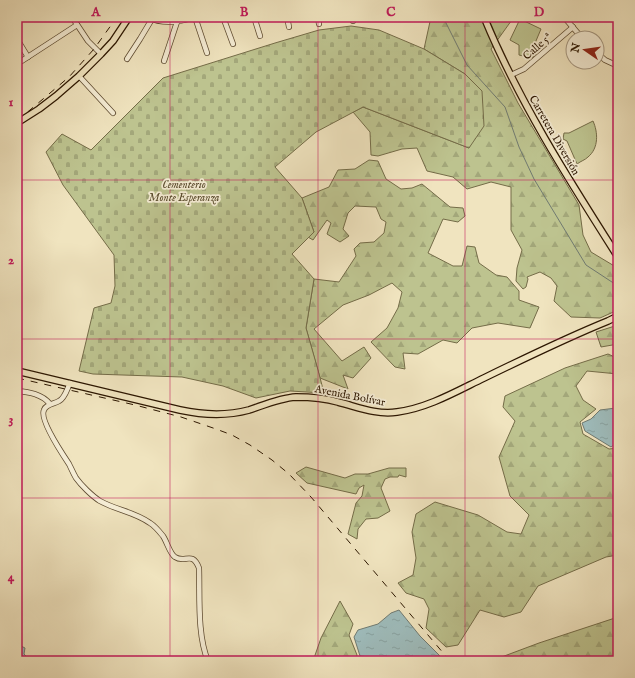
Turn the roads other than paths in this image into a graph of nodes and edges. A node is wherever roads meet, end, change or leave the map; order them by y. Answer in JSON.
{"nodes":[{"id":1,"x":72,"y":17,"type":"edge"},
{"id":2,"x":129,"y":17,"type":"edge"},
{"id":3,"x":195,"y":17,"type":"edge"},
{"id":4,"x":223,"y":17,"type":"edge"},
{"id":5,"x":254,"y":17,"type":"edge"},
{"id":6,"x":287,"y":17,"type":"edge"},
{"id":7,"x":318,"y":17,"type":"edge"},
{"id":8,"x":484,"y":17,"type":"edge"},
{"id":9,"x":564,"y":17,"type":"edge"},
{"id":10,"x":150,"y":18,"type":"edge"},
{"id":11,"x":184,"y":19,"type":"edge"},
{"id":12,"x":177,"y":22,"type":"junction"},
{"id":13,"x":319,"y":24,"type":"dead end"},
{"id":14,"x":77,"y":25,"type":"junction"},
{"id":15,"x":289,"y":27,"type":"dead end"},
{"id":16,"x":573,"y":27,"type":"junction"},
{"id":17,"x":575,"y":30,"type":"edge"},
{"id":18,"x":260,"y":36,"type":"dead end"},
{"id":19,"x":17,"y":39,"type":"edge"},
{"id":20,"x":233,"y":44,"type":"dead end"},
{"id":21,"x":207,"y":53,"type":"dead end"},
{"id":22,"x":101,"y":54,"type":"junction"},
{"id":23,"x":28,"y":57,"type":"junction"},
{"id":24,"x":127,"y":59,"type":"dead end"},
{"id":25,"x":605,"y":60,"type":"edge"},
{"id":26,"x":164,"y":61,"type":"dead end"},
{"id":27,"x":17,"y":64,"type":"edge"},
{"id":28,"x":618,"y":66,"type":"edge"},
{"id":29,"x":511,"y":75,"type":"junction"},
{"id":30,"x":79,"y":76,"type":"junction"},
{"id":31,"x":113,"y":113,"type":"dead end"},
{"id":32,"x":17,"y":122,"type":"edge"},
{"id":33,"x":618,"y":257,"type":"edge"},
{"id":34,"x":618,"y":316,"type":"edge"},
{"id":35,"x":618,"y":320,"type":"edge"},
{"id":36,"x":608,"y":321,"type":"junction"},
{"id":37,"x":17,"y":371,"type":"edge"},
{"id":38,"x":70,"y":383,"type":"junction"},
{"id":39,"x":17,"y":391,"type":"edge"},
{"id":40,"x":50,"y":404,"type":"junction"},
{"id":41,"x":208,"y":661,"type":"edge"}],
"edges":[{"from":1,"to":14,"type":"street"},
{"from":2,"to":22,"type":"main road"},
{"from":3,"to":11,"type":"street"},
{"from":3,"to":21,"type":"street"},
{"from":4,"to":20,"type":"street"},
{"from":5,"to":18,"type":"street"},
{"from":6,"to":15,"type":"street"},
{"from":7,"to":13,"type":"street"},
{"from":8,"to":29,"type":"main road","name":"Carretera Diversión"},
{"from":9,"to":16,"type":"street"},
{"from":10,"to":12,"type":"street"},
{"from":10,"to":24,"type":"street"},
{"from":11,"to":12,"type":"street"},
{"from":12,"to":26,"type":"street"},
{"from":14,"to":22,"type":"street"},
{"from":14,"to":23,"type":"street"},
{"from":16,"to":17,"type":"street"},
{"from":16,"to":29,"type":"street","name":"Calle 5ª"},
{"from":19,"to":23,"type":"street"},
{"from":22,"to":30,"type":"main road"},
{"from":23,"to":27,"type":"street"},
{"from":25,"to":28,"type":"street"},
{"from":29,"to":33,"type":"main road","name":"Carretera Diversión"},
{"from":30,"to":31,"type":"street"},
{"from":30,"to":32,"type":"main road"},
{"from":34,"to":36,"type":"main road","name":"Avenida Bolívar"},
{"from":35,"to":36,"type":"main road"},
{"from":36,"to":38,"type":"main road","name":"Avenida Bolívar"},
{"from":37,"to":38,"type":"main road","name":"Avenida Bolívar"},
{"from":38,"to":40,"type":"street"},
{"from":39,"to":40,"type":"street"},
{"from":40,"to":41,"type":"street"}]}
